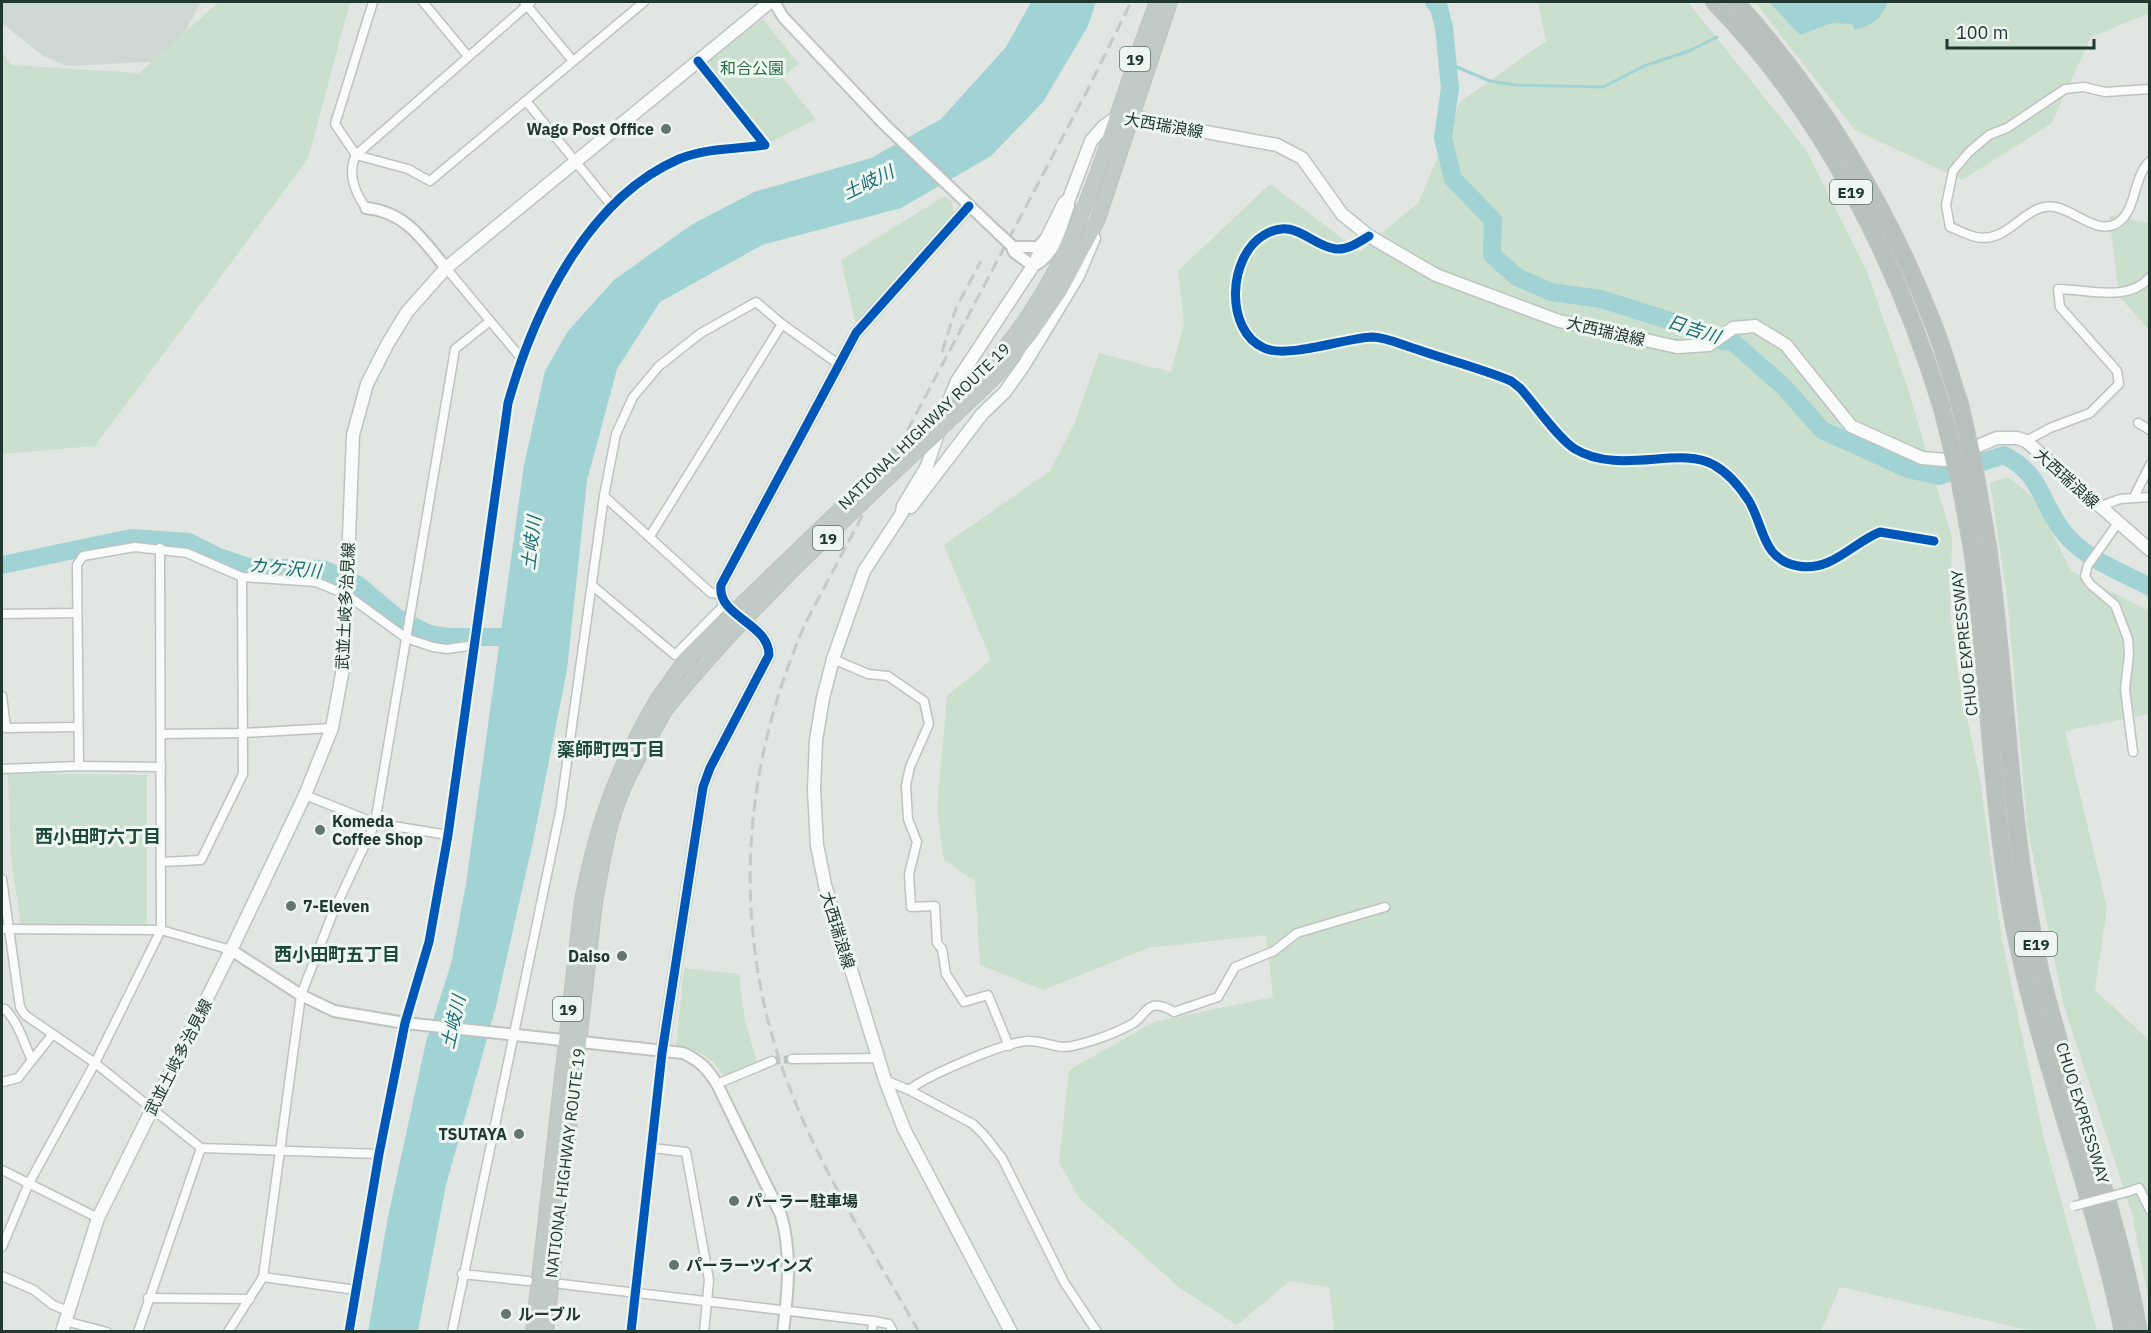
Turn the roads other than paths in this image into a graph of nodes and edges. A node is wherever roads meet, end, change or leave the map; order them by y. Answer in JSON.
{"nodes":[{"id":1,"x":373,"y":2,"type":"edge"},
{"id":2,"x":423,"y":2,"type":"edge"},
{"id":3,"x":644,"y":2,"type":"edge"},
{"id":4,"x":772,"y":2,"type":"edge"},
{"id":5,"x":1157,"y":2,"type":"edge"},
{"id":6,"x":1170,"y":2,"type":"edge"},
{"id":7,"x":1714,"y":2,"type":"edge"},
{"id":8,"x":1736,"y":2,"type":"edge"},
{"id":9,"x":527,"y":3,"type":"edge"},
{"id":10,"x":467,"y":55,"type":"junction"},
{"id":11,"x":573,"y":61,"type":"junction"},
{"id":12,"x":698,"y":61,"type":"junction"},
{"id":13,"x":2150,"y":89,"type":"edge"},
{"id":14,"x":526,"y":100,"type":"junction"},
{"id":15,"x":1134,"y":116,"type":"junction"},
{"id":16,"x":1117,"y":117,"type":"junction"},
{"id":17,"x":356,"y":155,"type":"junction"},
{"id":18,"x":2150,"y":161,"type":"edge"},
{"id":19,"x":576,"y":163,"type":"junction"},
{"id":20,"x":1069,"y":199,"type":"junction"},
{"id":21,"x":611,"y":205,"type":"junction"},
{"id":22,"x":969,"y":206,"type":"junction"},
{"id":23,"x":366,"y":208,"type":"joint"},
{"id":24,"x":1098,"y":219,"type":"junction"},
{"id":25,"x":1049,"y":234,"type":"junction"},
{"id":26,"x":1369,"y":236,"type":"junction"},
{"id":27,"x":1012,"y":246,"type":"junction"},
{"id":28,"x":1033,"y":266,"type":"junction"},
{"id":29,"x":446,"y":268,"type":"junction"},
{"id":30,"x":2150,"y":277,"type":"edge"},
{"id":31,"x":490,"y":321,"type":"junction"},
{"id":32,"x":782,"y":324,"type":"junction"},
{"id":33,"x":521,"y":358,"type":"junction"},
{"id":34,"x":841,"y":366,"type":"junction"},
{"id":35,"x":992,"y":371,"type":"junction"},
{"id":36,"x":949,"y":399,"type":"junction"},
{"id":37,"x":982,"y":414,"type":"junction"},
{"id":38,"x":2138,"y":423,"type":"dead end"},
{"id":39,"x":2150,"y":430,"type":"edge"},
{"id":40,"x":2026,"y":441,"type":"junction"},
{"id":41,"x":2150,"y":465,"type":"edge"},
{"id":42,"x":604,"y":496,"type":"junction"},
{"id":43,"x":2134,"y":497,"type":"junction"},
{"id":44,"x":2150,"y":497,"type":"edge"},
{"id":45,"x":2099,"y":507,"type":"junction"},
{"id":46,"x":902,"y":513,"type":"junction"},
{"id":47,"x":2118,"y":524,"type":"junction"},
{"id":48,"x":650,"y":536,"type":"junction"},
{"id":49,"x":1934,"y":541,"type":"dead end"},
{"id":50,"x":160,"y":548,"type":"junction"},
{"id":51,"x":2150,"y":550,"type":"edge"},
{"id":52,"x":242,"y":577,"type":"junction"},
{"id":53,"x":593,"y":586,"type":"junction"},
{"id":54,"x":347,"y":595,"type":"junction"},
{"id":55,"x":722,"y":599,"type":"junction"},
{"id":56,"x":77,"y":613,"type":"junction"},
{"id":57,"x":2,"y":615,"type":"edge"},
{"id":58,"x":406,"y":638,"type":"junction"},
{"id":59,"x":475,"y":645,"type":"junction"},
{"id":60,"x":833,"y":659,"type":"junction"},
{"id":61,"x":2,"y":696,"type":"edge"},
{"id":62,"x":661,"y":705,"type":"junction"},
{"id":63,"x":78,"y":727,"type":"junction"},
{"id":64,"x":332,"y":728,"type":"junction"},
{"id":65,"x":243,"y":733,"type":"junction"},
{"id":66,"x":161,"y":734,"type":"junction"},
{"id":67,"x":2133,"y":752,"type":"dead end"},
{"id":68,"x":78,"y":766,"type":"junction"},
{"id":69,"x":161,"y":767,"type":"junction"},
{"id":70,"x":2,"y":769,"type":"edge"},
{"id":71,"x":305,"y":795,"type":"junction"},
{"id":72,"x":375,"y":823,"type":"junction"},
{"id":73,"x":448,"y":835,"type":"junction"},
{"id":74,"x":162,"y":862,"type":"junction"},
{"id":75,"x":2,"y":879,"type":"edge"},
{"id":76,"x":1385,"y":907,"type":"dead end"},
{"id":77,"x":4,"y":927,"type":"edge"},
{"id":78,"x":161,"y":930,"type":"junction"},
{"id":79,"x":231,"y":950,"type":"junction"},
{"id":80,"x":13,"y":956,"type":"junction"},
{"id":81,"x":2,"y":957,"type":"edge"},
{"id":82,"x":301,"y":995,"type":"junction"},
{"id":83,"x":5,"y":1009,"type":"dead end"},
{"id":84,"x":409,"y":1024,"type":"junction"},
{"id":85,"x":52,"y":1035,"type":"junction"},
{"id":86,"x":512,"y":1036,"type":"junction"},
{"id":87,"x":564,"y":1042,"type":"junction"},
{"id":88,"x":579,"y":1043,"type":"junction"},
{"id":89,"x":1009,"y":1046,"type":"junction"},
{"id":90,"x":662,"y":1053,"type":"junction"},
{"id":91,"x":878,"y":1058,"type":"junction"},
{"id":92,"x":792,"y":1059,"type":"tunnel mouth"},
{"id":93,"x":32,"y":1060,"type":"junction"},
{"id":94,"x":772,"y":1061,"type":"tunnel mouth"},
{"id":95,"x":95,"y":1063,"type":"junction"},
{"id":96,"x":885,"y":1080,"type":"junction"},
{"id":97,"x":2,"y":1082,"type":"edge"},
{"id":98,"x":717,"y":1084,"type":"junction"},
{"id":99,"x":909,"y":1090,"type":"junction"},
{"id":100,"x":153,"y":1107,"type":"junction"},
{"id":101,"x":201,"y":1148,"type":"junction"},
{"id":102,"x":652,"y":1148,"type":"junction"},
{"id":103,"x":280,"y":1150,"type":"junction"},
{"id":104,"x":379,"y":1154,"type":"junction"},
{"id":105,"x":2,"y":1170,"type":"edge"},
{"id":106,"x":29,"y":1183,"type":"junction"},
{"id":107,"x":2074,"y":1206,"type":"dead end"},
{"id":108,"x":2150,"y":1210,"type":"edge"},
{"id":109,"x":98,"y":1218,"type":"junction"},
{"id":110,"x":2,"y":1247,"type":"edge"},
{"id":111,"x":462,"y":1274,"type":"junction"},
{"id":112,"x":2,"y":1276,"type":"edge"},
{"id":113,"x":263,"y":1276,"type":"junction"},
{"id":114,"x":528,"y":1281,"type":"dead end"},
{"id":115,"x":561,"y":1284,"type":"dead end"},
{"id":116,"x":356,"y":1290,"type":"junction"},
{"id":117,"x":635,"y":1293,"type":"junction"},
{"id":118,"x":148,"y":1298,"type":"junction"},
{"id":119,"x":250,"y":1299,"type":"junction"},
{"id":120,"x":707,"y":1302,"type":"junction"},
{"id":121,"x":2117,"y":1303,"type":"junction"},
{"id":122,"x":786,"y":1311,"type":"junction"},
{"id":123,"x":65,"y":1321,"type":"edge"},
{"id":124,"x":873,"y":1321,"type":"junction"},
{"id":125,"x":107,"y":1332,"type":"edge"},
{"id":126,"x":138,"y":1332,"type":"edge"},
{"id":127,"x":228,"y":1332,"type":"edge"},
{"id":128,"x":349,"y":1332,"type":"edge"},
{"id":129,"x":452,"y":1332,"type":"edge"},
{"id":130,"x":533,"y":1332,"type":"edge"},
{"id":131,"x":546,"y":1332,"type":"edge"},
{"id":132,"x":631,"y":1332,"type":"edge"},
{"id":133,"x":704,"y":1332,"type":"edge"},
{"id":134,"x":783,"y":1332,"type":"edge"},
{"id":135,"x":872,"y":1332,"type":"edge"},
{"id":136,"x":893,"y":1332,"type":"edge"},
{"id":137,"x":1011,"y":1332,"type":"edge"},
{"id":138,"x":1097,"y":1332,"type":"edge"},
{"id":139,"x":2116,"y":1332,"type":"edge"},
{"id":140,"x":2123,"y":1332,"type":"edge"},
{"id":141,"x":2139,"y":1332,"type":"edge"}],
"edges":[{"from":1,"to":17,"type":"street"},
{"from":2,"to":10,"type":"street"},
{"from":3,"to":11,"type":"street"},
{"from":4,"to":12,"type":"main road","name":"武並土岐多治見線"},
{"from":4,"to":22,"type":"street"},
{"from":5,"to":16,"type":"highway","name":"NATIONAL HIGHWAY ROUTE 19","number":"19"},
{"from":6,"to":15,"type":"highway","name":"NATIONAL HIGHWAY ROUTE 19","number":"19"},
{"from":7,"to":121,"type":"highway","name":"CHUO EXPRESSWAY","number":"E19","bridge":true},
{"from":8,"to":141,"type":"highway","name":"CHUO EXPRESSWAY","number":"E19","bridge":true},
{"from":9,"to":10,"type":"street"},
{"from":9,"to":11,"type":"street"},
{"from":10,"to":17,"type":"street"},
{"from":11,"to":14,"type":"street"},
{"from":12,"to":19,"type":"main road","name":"武並土岐多治見線"},
{"from":12,"to":21,"type":"street"},
{"from":13,"to":18,"type":"street"},
{"from":14,"to":17,"type":"street"},
{"from":14,"to":19,"type":"street"},
{"from":15,"to":16,"type":"main road","name":"大西瑞浪線"},
{"from":15,"to":24,"type":"highway","name":"NATIONAL HIGHWAY ROUTE 19","number":"19"},
{"from":15,"to":26,"type":"main road","name":"大西瑞浪線"},
{"from":16,"to":20,"type":"main road","name":"大西瑞浪線"},
{"from":16,"to":35,"type":"highway","name":"NATIONAL HIGHWAY ROUTE 19","number":"19"},
{"from":17,"to":23,"type":"street"},
{"from":19,"to":21,"type":"street"},
{"from":19,"to":29,"type":"main road","name":"武並土岐多治見線"},
{"from":20,"to":25,"type":"main road","name":"大西瑞浪線"},
{"from":20,"to":28,"type":"street"},
{"from":21,"to":33,"type":"street"},
{"from":22,"to":27,"type":"street","bridge":true},
{"from":22,"to":34,"type":"street"},
{"from":23,"to":29,"type":"street"},
{"from":24,"to":35,"type":"highway","name":"NATIONAL HIGHWAY ROUTE 19","number":"19"},
{"from":24,"to":37,"type":"main road"},
{"from":25,"to":27,"type":"street"},
{"from":25,"to":28,"type":"main road","name":"大西瑞浪線"},
{"from":26,"to":40,"type":"main road","name":"大西瑞浪線"},
{"from":26,"to":49,"type":"street"},
{"from":27,"to":28,"type":"street"},
{"from":28,"to":36,"type":"main road","name":"大西瑞浪線"},
{"from":29,"to":31,"type":"street"},
{"from":29,"to":54,"type":"main road","name":"武並土岐多治見線"},
{"from":30,"to":40,"type":"street"},
{"from":31,"to":33,"type":"street"},
{"from":31,"to":58,"type":"street"},
{"from":32,"to":34,"type":"street"},
{"from":32,"to":42,"type":"street"},
{"from":32,"to":48,"type":"street"},
{"from":33,"to":59,"type":"street"},
{"from":34,"to":55,"type":"street"},
{"from":35,"to":62,"type":"highway","name":"NATIONAL HIGHWAY ROUTE 19","number":"19","bridge":true},
{"from":36,"to":37,"type":"main road"},
{"from":36,"to":46,"type":"main road","name":"大西瑞浪線"},
{"from":37,"to":46,"type":"main road"},
{"from":38,"to":39,"type":"street"},
{"from":40,"to":45,"type":"main road","name":"大西瑞浪線"},
{"from":41,"to":43,"type":"street"},
{"from":42,"to":48,"type":"street"},
{"from":42,"to":53,"type":"street"},
{"from":43,"to":44,"type":"street"},
{"from":43,"to":45,"type":"street"},
{"from":45,"to":47,"type":"main road","name":"大西瑞浪線"},
{"from":46,"to":60,"type":"main road","name":"大西瑞浪線"},
{"from":47,"to":51,"type":"main road","name":"大西瑞浪線"},
{"from":47,"to":67,"type":"street"},
{"from":48,"to":55,"type":"street"},
{"from":50,"to":52,"type":"street"},
{"from":50,"to":56,"type":"street"},
{"from":50,"to":66,"type":"street"},
{"from":52,"to":54,"type":"street"},
{"from":52,"to":65,"type":"street"},
{"from":53,"to":55,"type":"street"},
{"from":53,"to":86,"type":"street"},
{"from":54,"to":58,"type":"street"},
{"from":54,"to":64,"type":"main road","name":"武並土岐多治見線"},
{"from":55,"to":90,"type":"street"},
{"from":56,"to":57,"type":"street"},
{"from":56,"to":63,"type":"street"},
{"from":58,"to":59,"type":"street"},
{"from":58,"to":72,"type":"street"},
{"from":59,"to":73,"type":"street"},
{"from":60,"to":89,"type":"street"},
{"from":60,"to":91,"type":"main road","name":"大西瑞浪線"},
{"from":61,"to":63,"type":"street"},
{"from":62,"to":87,"type":"highway","name":"NATIONAL HIGHWAY ROUTE 19","number":"19"},
{"from":62,"to":88,"type":"highway","name":"NATIONAL HIGHWAY ROUTE 19","number":"19"},
{"from":63,"to":68,"type":"street"},
{"from":64,"to":65,"type":"street"},
{"from":64,"to":71,"type":"main road","name":"武並土岐多治見線"},
{"from":65,"to":66,"type":"street"},
{"from":65,"to":74,"type":"street"},
{"from":66,"to":69,"type":"street"},
{"from":68,"to":69,"type":"street"},
{"from":68,"to":70,"type":"street"},
{"from":69,"to":74,"type":"street"},
{"from":71,"to":72,"type":"street"},
{"from":71,"to":79,"type":"main road","name":"武並土岐多治見線"},
{"from":72,"to":73,"type":"street"},
{"from":72,"to":82,"type":"street"},
{"from":73,"to":84,"type":"street"},
{"from":74,"to":78,"type":"street"},
{"from":75,"to":77,"type":"street"},
{"from":76,"to":89,"type":"street"},
{"from":77,"to":78,"type":"street"},
{"from":77,"to":80,"type":"street"},
{"from":78,"to":79,"type":"street"},
{"from":78,"to":95,"type":"street"},
{"from":79,"to":82,"type":"street"},
{"from":79,"to":100,"type":"main road","name":"武並土岐多治見線"},
{"from":80,"to":81,"type":"street"},
{"from":80,"to":85,"type":"street"},
{"from":82,"to":84,"type":"street"},
{"from":82,"to":103,"type":"street"},
{"from":83,"to":93,"type":"street"},
{"from":84,"to":86,"type":"street"},
{"from":84,"to":104,"type":"street"},
{"from":85,"to":93,"type":"street"},
{"from":85,"to":95,"type":"street"},
{"from":86,"to":87,"type":"street"},
{"from":86,"to":111,"type":"street"},
{"from":87,"to":88,"type":"street"},
{"from":87,"to":130,"type":"highway","name":"NATIONAL HIGHWAY ROUTE 19","number":"19"},
{"from":88,"to":90,"type":"street"},
{"from":88,"to":131,"type":"highway","name":"NATIONAL HIGHWAY ROUTE 19","number":"19"},
{"from":89,"to":99,"type":"street"},
{"from":90,"to":98,"type":"street"},
{"from":90,"to":102,"type":"street"},
{"from":91,"to":92,"type":"street"},
{"from":91,"to":96,"type":"main road","name":"大西瑞浪線"},
{"from":93,"to":97,"type":"street"},
{"from":94,"to":98,"type":"street"},
{"from":95,"to":100,"type":"street"},
{"from":95,"to":106,"type":"street"},
{"from":96,"to":99,"type":"street"},
{"from":96,"to":137,"type":"main road","name":"大西瑞浪線"},
{"from":98,"to":122,"type":"street"},
{"from":99,"to":138,"type":"street"},
{"from":100,"to":101,"type":"street"},
{"from":100,"to":109,"type":"main road","name":"武並土岐多治見線"},
{"from":101,"to":103,"type":"street"},
{"from":101,"to":118,"type":"street"},
{"from":102,"to":117,"type":"street"},
{"from":102,"to":120,"type":"street"},
{"from":103,"to":104,"type":"street"},
{"from":103,"to":113,"type":"street"},
{"from":104,"to":116,"type":"street"},
{"from":105,"to":106,"type":"street"},
{"from":106,"to":109,"type":"street"},
{"from":106,"to":110,"type":"street"},
{"from":107,"to":108,"type":"street","bridge":true},
{"from":109,"to":123,"type":"main road","name":"武並土岐多治見線"},
{"from":111,"to":114,"type":"street"},
{"from":111,"to":129,"type":"street"},
{"from":112,"to":123,"type":"street"},
{"from":113,"to":116,"type":"street"},
{"from":113,"to":119,"type":"street"},
{"from":115,"to":117,"type":"street"},
{"from":116,"to":128,"type":"street"},
{"from":117,"to":120,"type":"street"},
{"from":117,"to":132,"type":"street"},
{"from":118,"to":119,"type":"street"},
{"from":118,"to":126,"type":"street"},
{"from":119,"to":127,"type":"street"},
{"from":120,"to":122,"type":"street"},
{"from":120,"to":133,"type":"street"},
{"from":121,"to":139,"type":"highway"},
{"from":121,"to":140,"type":"highway","name":"CHUO EXPRESSWAY","number":"E19"},
{"from":122,"to":124,"type":"street"},
{"from":122,"to":134,"type":"street"},
{"from":123,"to":125,"type":"street"},
{"from":124,"to":135,"type":"street"},
{"from":124,"to":136,"type":"street"}]}
